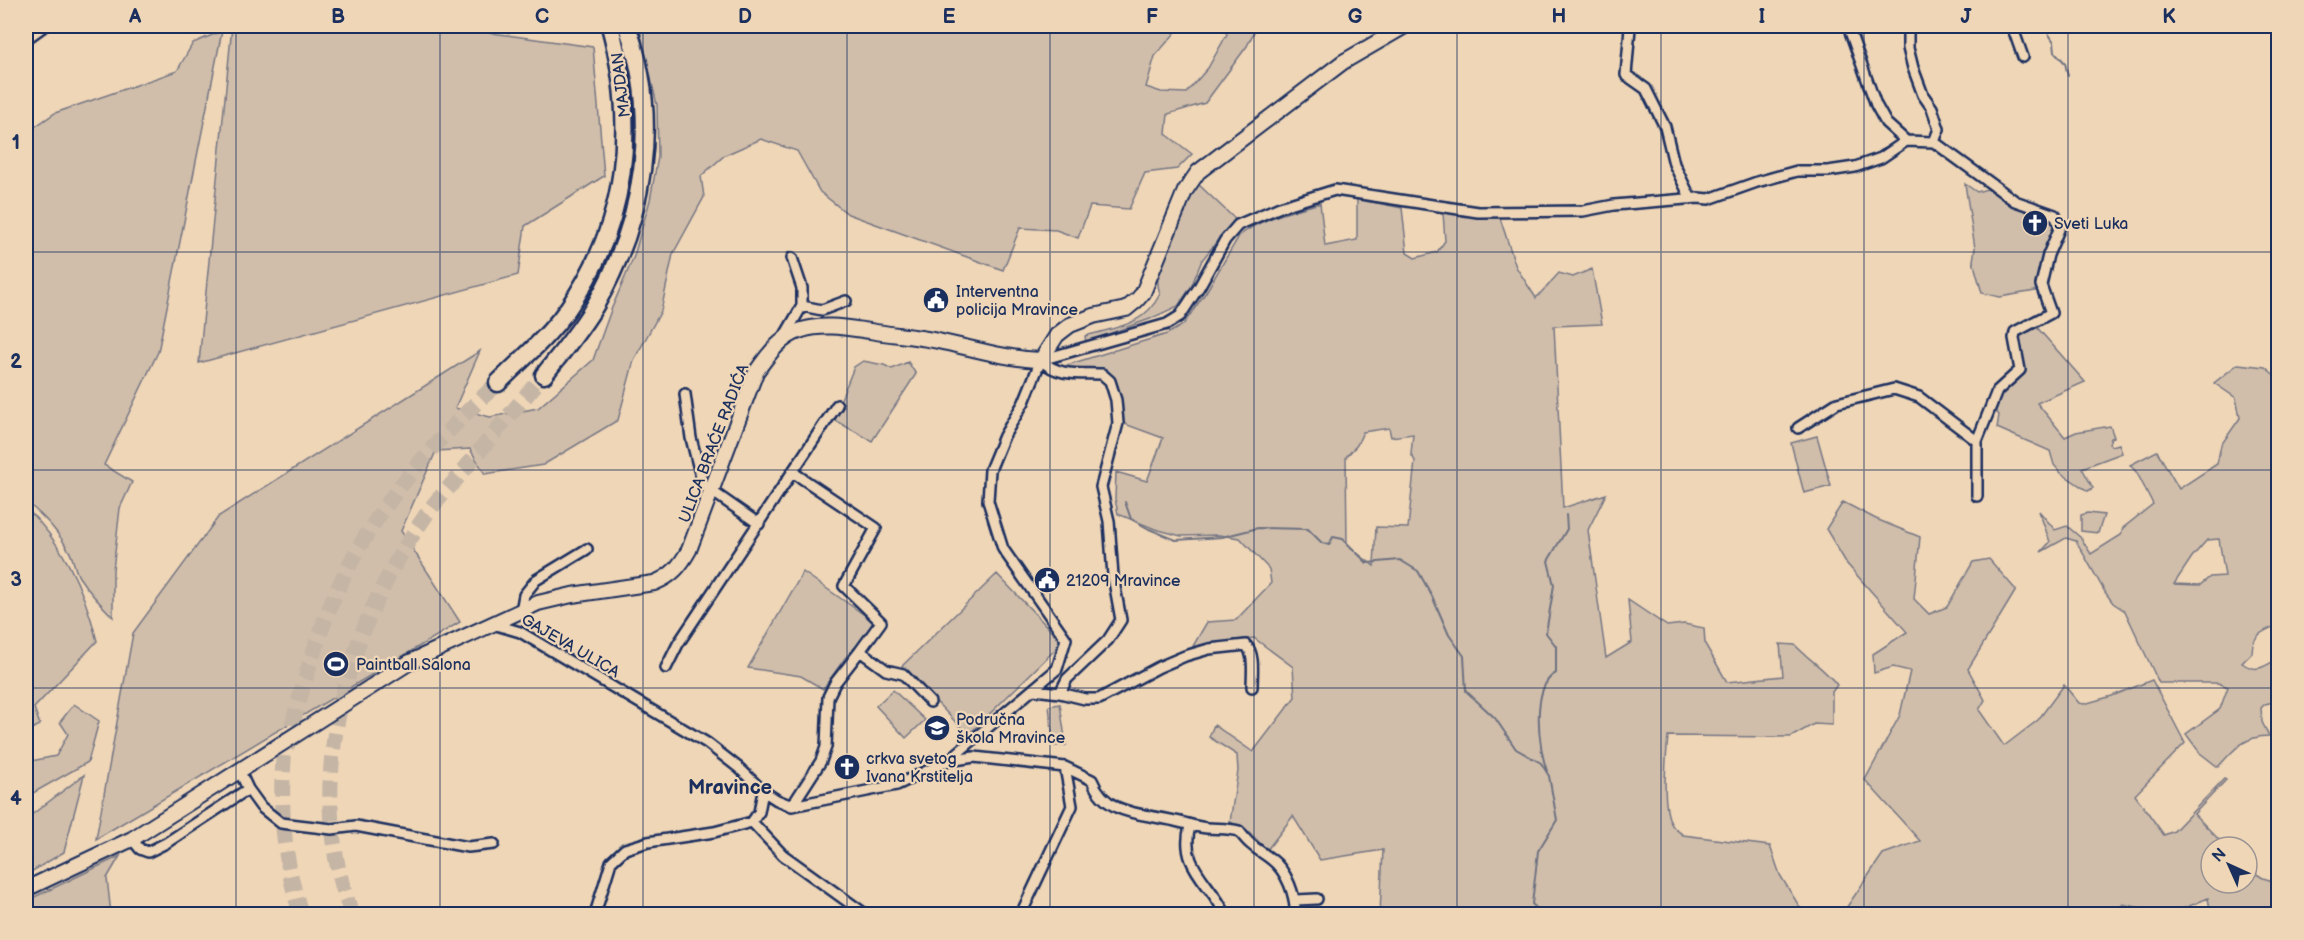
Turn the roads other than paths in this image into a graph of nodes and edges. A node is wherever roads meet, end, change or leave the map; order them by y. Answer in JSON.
{"nodes":[{"id":1,"x":44,"y":26,"type":"edge"},
{"id":2,"x":610,"y":26,"type":"edge"},
{"id":3,"x":627,"y":26,"type":"edge"},
{"id":4,"x":1405,"y":26,"type":"edge"},
{"id":5,"x":1848,"y":26,"type":"edge"},
{"id":6,"x":1908,"y":26,"type":"edge"},
{"id":7,"x":2012,"y":26,"type":"edge"},
{"id":8,"x":1630,"y":28,"type":"dead end"},
{"id":9,"x":26,"y":39,"type":"edge"},
{"id":10,"x":2023,"y":57,"type":"dead end"},
{"id":11,"x":1906,"y":141,"type":"junction"},
{"id":12,"x":1934,"y":142,"type":"junction"},
{"id":13,"x":1691,"y":199,"type":"junction"},
{"id":14,"x":792,"y":258,"type":"dead end"},
{"id":15,"x":846,"y":301,"type":"dead end"},
{"id":16,"x":802,"y":306,"type":"junction"},
{"id":17,"x":781,"y":341,"type":"junction"},
{"id":18,"x":1041,"y":360,"type":"junction"},
{"id":19,"x":544,"y":375,"type":"tunnel mouth"},
{"id":20,"x":498,"y":383,"type":"tunnel mouth"},
{"id":21,"x":685,"y":394,"type":"dead end"},
{"id":22,"x":837,"y":405,"type":"dead end"},
{"id":23,"x":1798,"y":429,"type":"dead end"},
{"id":24,"x":1977,"y":441,"type":"junction"},
{"id":25,"x":794,"y":472,"type":"junction"},
{"id":26,"x":711,"y":491,"type":"junction"},
{"id":27,"x":1977,"y":496,"type":"dead end"},
{"id":28,"x":759,"y":524,"type":"junction"},
{"id":29,"x":587,"y":549,"type":"dead end"},
{"id":30,"x":521,"y":611,"type":"junction"},
{"id":31,"x":493,"y":624,"type":"junction"},
{"id":32,"x":860,"y":651,"type":"junction"},
{"id":33,"x":666,"y":668,"type":"dead end"},
{"id":34,"x":1252,"y":687,"type":"dead end"},
{"id":35,"x":1034,"y":690,"type":"junction"},
{"id":36,"x":1060,"y":693,"type":"junction"},
{"id":37,"x":930,"y":702,"type":"dead end"},
{"id":38,"x":948,"y":761,"type":"junction"},
{"id":39,"x":1065,"y":767,"type":"junction"},
{"id":40,"x":240,"y":771,"type":"junction"},
{"id":41,"x":248,"y":789,"type":"junction"},
{"id":42,"x":763,"y":791,"type":"junction"},
{"id":43,"x":792,"y":806,"type":"junction"},
{"id":44,"x":752,"y":822,"type":"junction"},
{"id":45,"x":1190,"y":826,"type":"junction"},
{"id":46,"x":132,"y":839,"type":"junction"},
{"id":47,"x":494,"y":844,"type":"dead end"},
{"id":48,"x":26,"y":889,"type":"edge"},
{"id":49,"x":1317,"y":899,"type":"dead end"},
{"id":50,"x":1296,"y":900,"type":"junction"},
{"id":51,"x":595,"y":915,"type":"edge"},
{"id":52,"x":865,"y":915,"type":"edge"},
{"id":53,"x":1021,"y":915,"type":"edge"},
{"id":54,"x":1226,"y":915,"type":"edge"},
{"id":55,"x":1295,"y":915,"type":"edge"}],
"edges":[{"from":1,"to":9,"type":"street"},
{"from":2,"to":20,"type":"highway","name":"MAJDAN"},
{"from":3,"to":19,"type":"highway","name":"MAJDAN"},
{"from":4,"to":18,"type":"main road"},
{"from":5,"to":11,"type":"street"},
{"from":6,"to":12,"type":"street"},
{"from":7,"to":10,"type":"street"},
{"from":8,"to":13,"type":"street"},
{"from":11,"to":12,"type":"street"},
{"from":11,"to":13,"type":"street"},
{"from":12,"to":24,"type":"street"},
{"from":13,"to":18,"type":"street"},
{"from":14,"to":16,"type":"street"},
{"from":15,"to":16,"type":"street"},
{"from":16,"to":17,"type":"street"},
{"from":17,"to":18,"type":"main road","name":"ULICA BRAĆE RADIĆA"},
{"from":17,"to":26,"type":"main road","name":"ULICA BRAĆE RADIĆA"},
{"from":18,"to":35,"type":"street"},
{"from":18,"to":36,"type":"street"},
{"from":21,"to":26,"type":"street"},
{"from":22,"to":25,"type":"street"},
{"from":23,"to":24,"type":"street"},
{"from":24,"to":27,"type":"street"},
{"from":25,"to":28,"type":"street"},
{"from":25,"to":32,"type":"street"},
{"from":26,"to":28,"type":"street"},
{"from":26,"to":30,"type":"main road","name":"ULICA BRAĆE RADIĆA"},
{"from":28,"to":33,"type":"street"},
{"from":29,"to":30,"type":"street"},
{"from":30,"to":31,"type":"main road","name":"ULICA BRAĆE RADIĆA"},
{"from":31,"to":40,"type":"main road"},
{"from":31,"to":42,"type":"street","name":"GAJEVA ULICA"},
{"from":32,"to":37,"type":"street"},
{"from":32,"to":43,"type":"street"},
{"from":34,"to":36,"type":"street"},
{"from":35,"to":36,"type":"street"},
{"from":35,"to":38,"type":"street"},
{"from":38,"to":39,"type":"street"},
{"from":38,"to":43,"type":"street"},
{"from":39,"to":45,"type":"street"},
{"from":39,"to":53,"type":"street"},
{"from":40,"to":41,"type":"street"},
{"from":40,"to":46,"type":"main road"},
{"from":41,"to":46,"type":"street"},
{"from":41,"to":47,"type":"street"},
{"from":42,"to":43,"type":"street","name":"GAJEVA ULICA"},
{"from":42,"to":44,"type":"street"},
{"from":44,"to":51,"type":"street"},
{"from":44,"to":52,"type":"street"},
{"from":45,"to":50,"type":"street"},
{"from":45,"to":54,"type":"street"},
{"from":46,"to":48,"type":"main road"},
{"from":49,"to":50,"type":"street"},
{"from":50,"to":55,"type":"street"}]}
